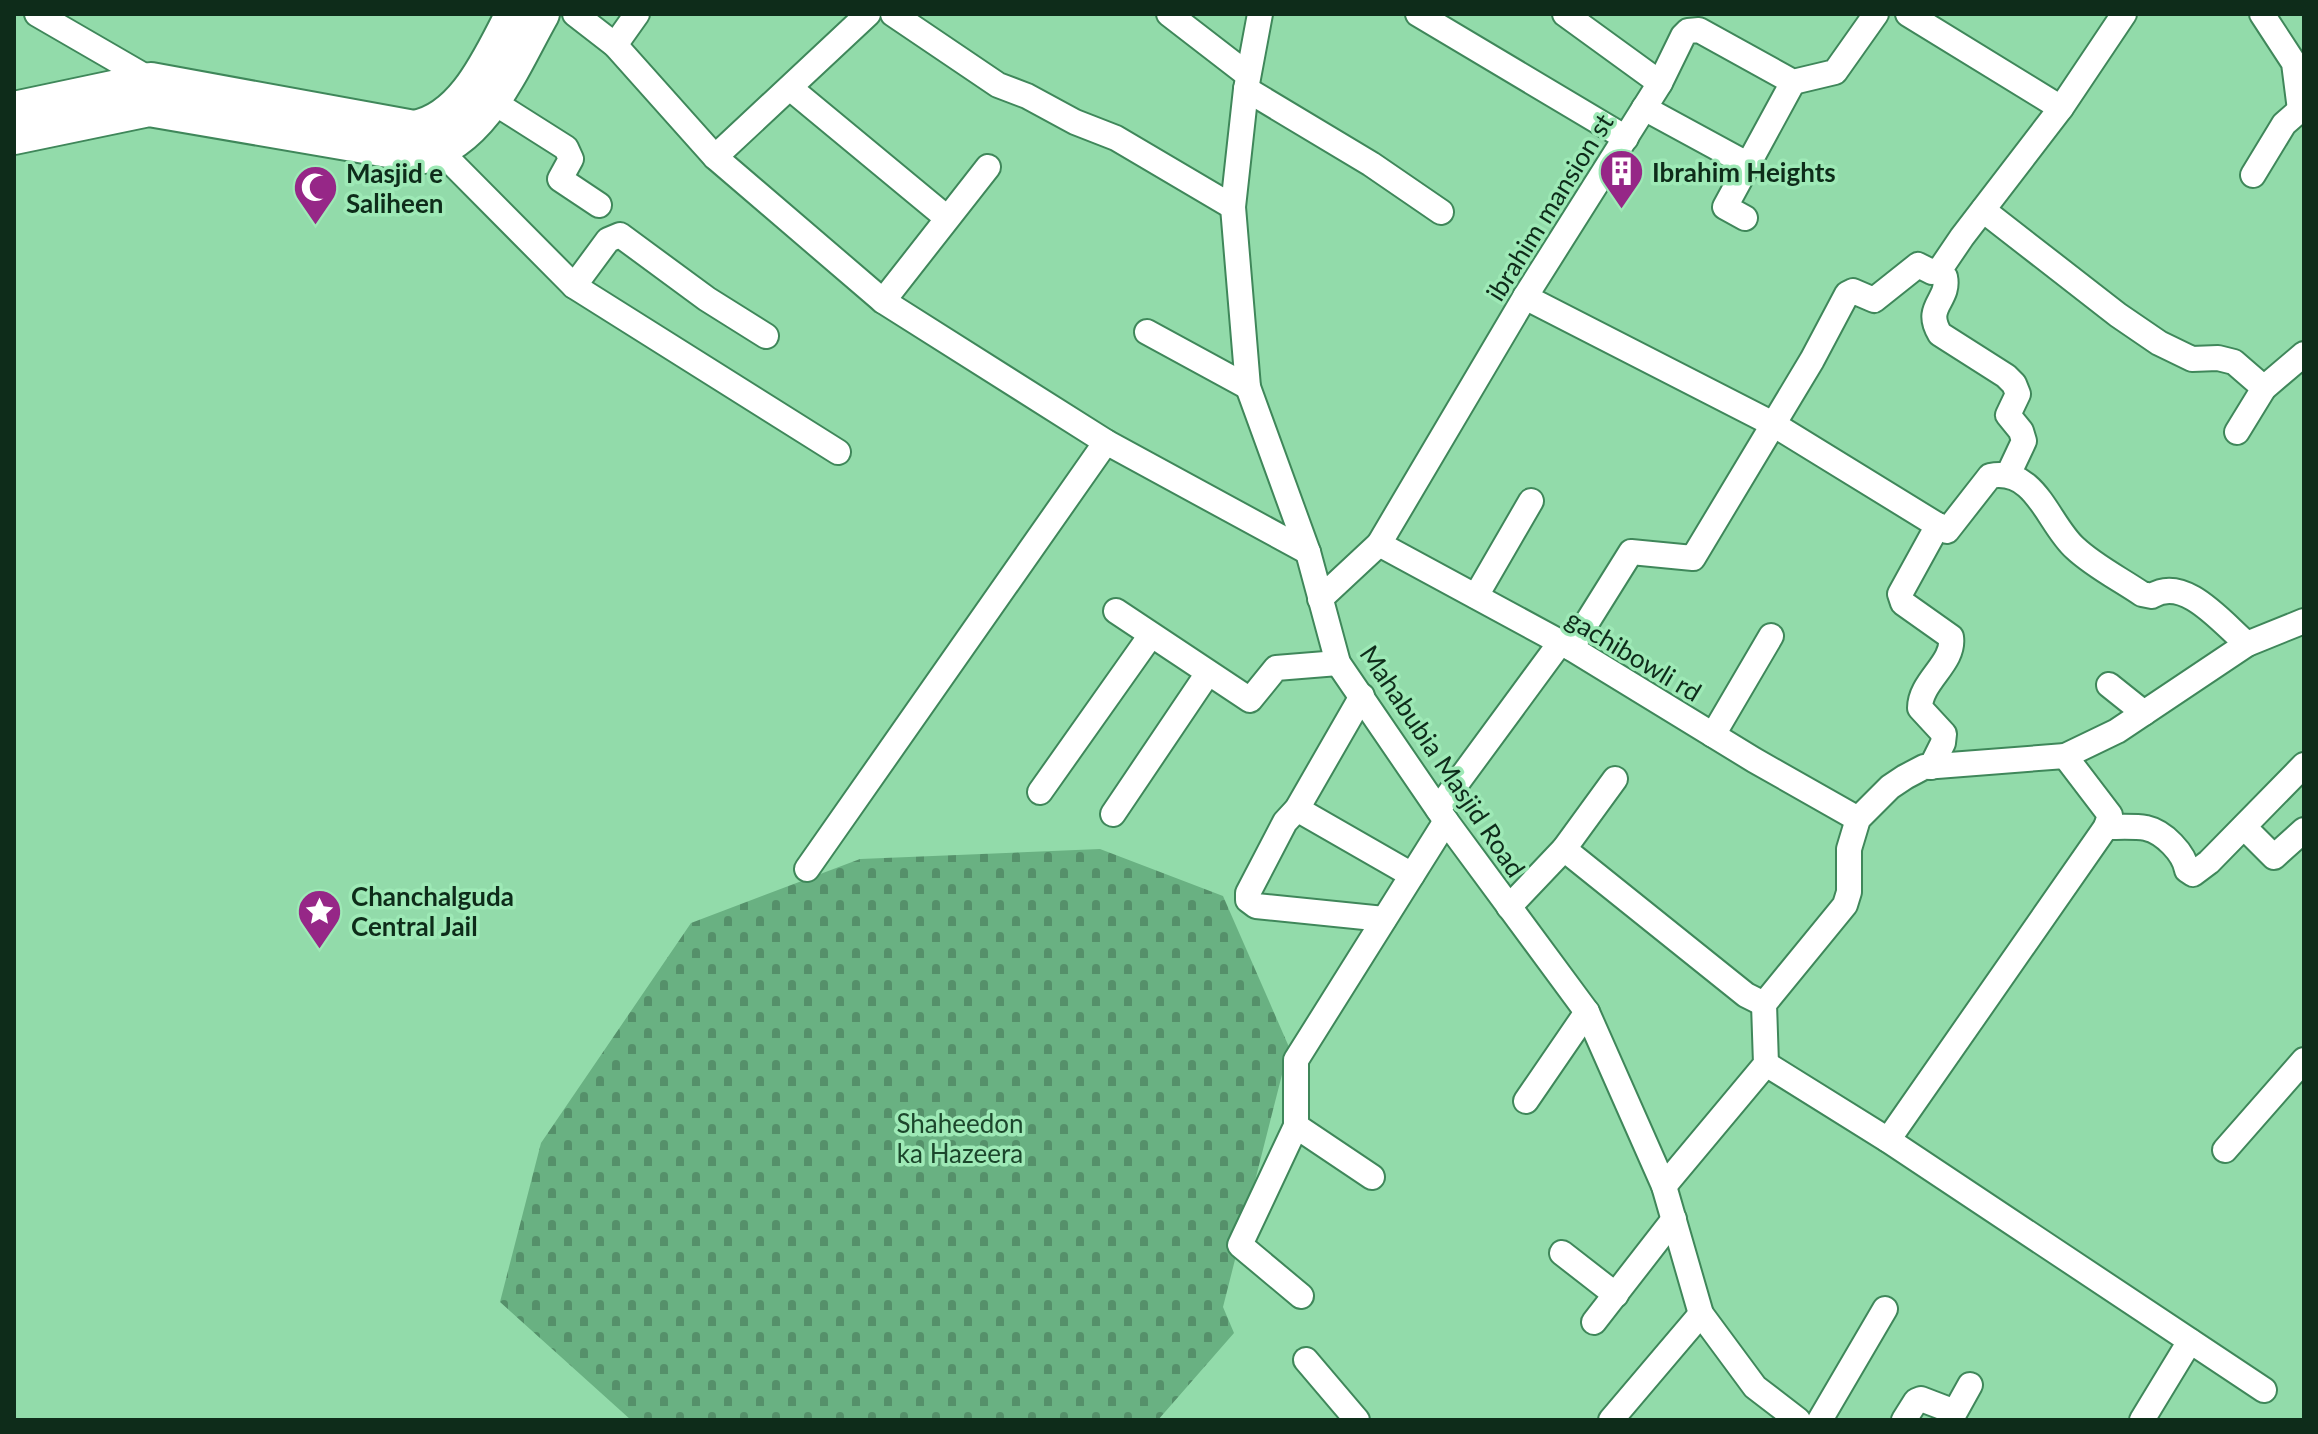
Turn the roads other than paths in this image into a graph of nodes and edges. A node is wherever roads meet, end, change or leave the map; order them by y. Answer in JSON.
{"nodes":[{"id":1,"x":37,"y":14,"type":"edge"},
{"id":2,"x":513,"y":14,"type":"edge"},
{"id":3,"x":542,"y":14,"type":"edge"},
{"id":4,"x":575,"y":14,"type":"edge"},
{"id":5,"x":637,"y":14,"type":"edge"},
{"id":6,"x":893,"y":14,"type":"edge"},
{"id":7,"x":1169,"y":14,"type":"edge"},
{"id":8,"x":1260,"y":14,"type":"edge"},
{"id":9,"x":1418,"y":14,"type":"edge"},
{"id":10,"x":1565,"y":14,"type":"edge"},
{"id":11,"x":1876,"y":14,"type":"edge"},
{"id":12,"x":1908,"y":14,"type":"edge"},
{"id":13,"x":2124,"y":14,"type":"edge"},
{"id":14,"x":2262,"y":14,"type":"edge"},
{"id":15,"x":858,"y":17,"type":"edge"},
{"id":16,"x":615,"y":45,"type":"junction"},
{"id":17,"x":1247,"y":82,"type":"junction"},
{"id":18,"x":1793,"y":82,"type":"junction"},
{"id":19,"x":1660,"y":83,"type":"junction"},
{"id":20,"x":790,"y":88,"type":"junction"},
{"id":21,"x":486,"y":90,"type":"junction"},
{"id":22,"x":150,"y":95,"type":"junction"},
{"id":23,"x":1644,"y":108,"type":"junction"},
{"id":24,"x":2061,"y":108,"type":"junction"},
{"id":25,"x":14,"y":109,"type":"edge"},
{"id":26,"x":2302,"y":111,"type":"edge"},
{"id":27,"x":14,"y":137,"type":"edge"},
{"id":28,"x":1626,"y":138,"type":"junction"},
{"id":29,"x":434,"y":139,"type":"junction"},
{"id":30,"x":715,"y":157,"type":"junction"},
{"id":31,"x":1747,"y":164,"type":"junction"},
{"id":32,"x":988,"y":167,"type":"dead end"},
{"id":33,"x":2253,"y":175,"type":"dead end"},
{"id":34,"x":599,"y":205,"type":"dead end"},
{"id":35,"x":1233,"y":207,"type":"junction"},
{"id":36,"x":1983,"y":210,"type":"junction"},
{"id":37,"x":1441,"y":212,"type":"dead end"},
{"id":38,"x":947,"y":218,"type":"junction"},
{"id":39,"x":1745,"y":218,"type":"dead end"},
{"id":40,"x":1937,"y":271,"type":"junction"},
{"id":41,"x":574,"y":286,"type":"junction"},
{"id":42,"x":1525,"y":297,"type":"junction"},
{"id":43,"x":883,"y":301,"type":"junction"},
{"id":44,"x":1147,"y":332,"type":"dead end"},
{"id":45,"x":766,"y":336,"type":"dead end"},
{"id":46,"x":2304,"y":354,"type":"edge"},
{"id":47,"x":1248,"y":387,"type":"junction"},
{"id":48,"x":2264,"y":388,"type":"junction"},
{"id":49,"x":1773,"y":424,"type":"junction"},
{"id":50,"x":2237,"y":432,"type":"dead end"},
{"id":51,"x":1106,"y":442,"type":"junction"},
{"id":52,"x":838,"y":452,"type":"dead end"},
{"id":53,"x":2008,"y":475,"type":"junction"},
{"id":54,"x":1531,"y":501,"type":"dead end"},
{"id":55,"x":1938,"y":525,"type":"junction"},
{"id":56,"x":1379,"y":544,"type":"junction"},
{"id":57,"x":1308,"y":552,"type":"junction"},
{"id":58,"x":1476,"y":596,"type":"junction"},
{"id":59,"x":1320,"y":599,"type":"junction"},
{"id":60,"x":1116,"y":611,"type":"dead end"},
{"id":61,"x":2304,"y":621,"type":"edge"},
{"id":62,"x":1151,"y":635,"type":"junction"},
{"id":63,"x":1771,"y":636,"type":"dead end"},
{"id":64,"x":2247,"y":644,"type":"junction"},
{"id":65,"x":1566,"y":645,"type":"junction"},
{"id":66,"x":1338,"y":663,"type":"junction"},
{"id":67,"x":1208,"y":673,"type":"junction"},
{"id":68,"x":2109,"y":685,"type":"dead end"},
{"id":69,"x":1362,"y":696,"type":"junction"},
{"id":70,"x":2144,"y":713,"type":"junction"},
{"id":71,"x":1713,"y":735,"type":"junction"},
{"id":72,"x":2065,"y":756,"type":"junction"},
{"id":73,"x":2303,"y":766,"type":"edge"},
{"id":74,"x":1931,"y":767,"type":"junction"},
{"id":75,"x":1615,"y":779,"type":"dead end"},
{"id":76,"x":1040,"y":792,"type":"dead end"},
{"id":77,"x":1297,"y":809,"type":"junction"},
{"id":78,"x":1113,"y":814,"type":"dead end"},
{"id":79,"x":1442,"y":815,"type":"junction"},
{"id":80,"x":1858,"y":819,"type":"junction"},
{"id":81,"x":2106,"y":827,"type":"junction"},
{"id":82,"x":2244,"y":827,"type":"junction"},
{"id":83,"x":2304,"y":830,"type":"edge"},
{"id":84,"x":1564,"y":849,"type":"junction"},
{"id":85,"x":807,"y":869,"type":"dead end"},
{"id":86,"x":1412,"y":875,"type":"junction"},
{"id":87,"x":1509,"y":907,"type":"junction"},
{"id":88,"x":1384,"y":919,"type":"junction"},
{"id":89,"x":1764,"y":1004,"type":"junction"},
{"id":90,"x":1587,"y":1012,"type":"junction"},
{"id":91,"x":2304,"y":1060,"type":"edge"},
{"id":92,"x":1766,"y":1064,"type":"junction"},
{"id":93,"x":1526,"y":1101,"type":"dead end"},
{"id":94,"x":1296,"y":1126,"type":"junction"},
{"id":95,"x":1888,"y":1140,"type":"junction"},
{"id":96,"x":2225,"y":1150,"type":"dead end"},
{"id":97,"x":1372,"y":1177,"type":"dead end"},
{"id":98,"x":1664,"y":1186,"type":"junction"},
{"id":99,"x":1674,"y":1219,"type":"junction"},
{"id":100,"x":1562,"y":1253,"type":"dead end"},
{"id":101,"x":1616,"y":1295,"type":"junction"},
{"id":102,"x":1301,"y":1296,"type":"dead end"},
{"id":103,"x":1885,"y":1309,"type":"dead end"},
{"id":104,"x":1701,"y":1314,"type":"junction"},
{"id":105,"x":1594,"y":1322,"type":"dead end"},
{"id":106,"x":2190,"y":1341,"type":"junction"},
{"id":107,"x":1306,"y":1360,"type":"dead end"},
{"id":108,"x":1970,"y":1385,"type":"dead end"},
{"id":109,"x":2264,"y":1390,"type":"dead end"},
{"id":110,"x":1357,"y":1420,"type":"edge"},
{"id":111,"x":1611,"y":1420,"type":"edge"},
{"id":112,"x":1798,"y":1420,"type":"edge"},
{"id":113,"x":1820,"y":1420,"type":"edge"},
{"id":114,"x":1904,"y":1420,"type":"edge"},
{"id":115,"x":2142,"y":1420,"type":"edge"}],
"edges":[{"from":1,"to":22,"type":"street"},
{"from":2,"to":21,"type":"main road"},
{"from":3,"to":21,"type":"main road"},
{"from":4,"to":16,"type":"street"},
{"from":5,"to":16,"type":"street"},
{"from":6,"to":35,"type":"street"},
{"from":7,"to":17,"type":"street"},
{"from":8,"to":17,"type":"street","name":"Mahabubia Masjid Road"},
{"from":9,"to":28,"type":"street"},
{"from":10,"to":19,"type":"street"},
{"from":11,"to":18,"type":"street"},
{"from":12,"to":24,"type":"street"},
{"from":13,"to":24,"type":"street"},
{"from":14,"to":26,"type":"street"},
{"from":15,"to":20,"type":"street"},
{"from":16,"to":30,"type":"street"},
{"from":17,"to":35,"type":"street","name":"Mahabubia Masjid Road"},
{"from":17,"to":37,"type":"street"},
{"from":18,"to":19,"type":"street","name":"ibrahim mansion st"},
{"from":18,"to":31,"type":"street"},
{"from":19,"to":23,"type":"street","name":"ibrahim mansion st"},
{"from":20,"to":30,"type":"street"},
{"from":20,"to":38,"type":"street"},
{"from":21,"to":29,"type":"main road"},
{"from":21,"to":34,"type":"street"},
{"from":22,"to":25,"type":"main road"},
{"from":22,"to":27,"type":"main road"},
{"from":22,"to":29,"type":"main road"},
{"from":23,"to":28,"type":"street","name":"ibrahim mansion st"},
{"from":23,"to":31,"type":"street"},
{"from":24,"to":36,"type":"street"},
{"from":26,"to":33,"type":"street"},
{"from":28,"to":42,"type":"street","name":"ibrahim mansion st"},
{"from":29,"to":41,"type":"street"},
{"from":30,"to":43,"type":"street"},
{"from":31,"to":39,"type":"street"},
{"from":32,"to":38,"type":"street"},
{"from":35,"to":47,"type":"street","name":"Mahabubia Masjid Road"},
{"from":36,"to":40,"type":"street"},
{"from":36,"to":48,"type":"street"},
{"from":38,"to":43,"type":"street"},
{"from":40,"to":49,"type":"street"},
{"from":40,"to":53,"type":"street"},
{"from":41,"to":45,"type":"street"},
{"from":41,"to":52,"type":"street"},
{"from":42,"to":49,"type":"street"},
{"from":42,"to":56,"type":"street","name":"ibrahim mansion st"},
{"from":43,"to":51,"type":"street"},
{"from":44,"to":47,"type":"street"},
{"from":46,"to":48,"type":"street"},
{"from":47,"to":57,"type":"street","name":"Mahabubia Masjid Road"},
{"from":48,"to":50,"type":"street"},
{"from":49,"to":55,"type":"street"},
{"from":49,"to":65,"type":"street"},
{"from":51,"to":57,"type":"street"},
{"from":51,"to":85,"type":"street"},
{"from":53,"to":55,"type":"street"},
{"from":53,"to":64,"type":"street"},
{"from":54,"to":58,"type":"street"},
{"from":55,"to":74,"type":"street"},
{"from":56,"to":58,"type":"street","name":"gachibowli rd"},
{"from":56,"to":59,"type":"street","name":"ibrahim mansion st"},
{"from":57,"to":59,"type":"street","name":"Mahabubia Masjid Road"},
{"from":58,"to":65,"type":"street","name":"gachibowli rd"},
{"from":59,"to":66,"type":"street","name":"Mahabubia Masjid Road"},
{"from":60,"to":62,"type":"street"},
{"from":61,"to":64,"type":"street"},
{"from":62,"to":67,"type":"street"},
{"from":62,"to":76,"type":"street"},
{"from":63,"to":71,"type":"street"},
{"from":64,"to":70,"type":"street"},
{"from":65,"to":71,"type":"street","name":"gachibowli rd"},
{"from":65,"to":79,"type":"street"},
{"from":66,"to":67,"type":"street"},
{"from":66,"to":69,"type":"street","name":"Mahabubia Masjid Road"},
{"from":67,"to":78,"type":"street"},
{"from":68,"to":70,"type":"street"},
{"from":69,"to":77,"type":"street"},
{"from":69,"to":79,"type":"street","name":"Mahabubia Masjid Road"},
{"from":70,"to":72,"type":"street"},
{"from":71,"to":80,"type":"street","name":"gachibowli rd"},
{"from":72,"to":74,"type":"street"},
{"from":72,"to":81,"type":"street"},
{"from":73,"to":82,"type":"street"},
{"from":74,"to":80,"type":"street"},
{"from":75,"to":84,"type":"street"},
{"from":77,"to":86,"type":"street"},
{"from":77,"to":88,"type":"street"},
{"from":79,"to":86,"type":"street"},
{"from":79,"to":87,"type":"street","name":"Mahabubia Masjid Road"},
{"from":80,"to":89,"type":"street"},
{"from":81,"to":82,"type":"street"},
{"from":81,"to":95,"type":"street"},
{"from":82,"to":83,"type":"street"},
{"from":84,"to":87,"type":"street"},
{"from":84,"to":89,"type":"street"},
{"from":86,"to":88,"type":"street"},
{"from":87,"to":90,"type":"street","name":"Mahabubia Masjid Road"},
{"from":88,"to":94,"type":"street"},
{"from":89,"to":92,"type":"street"},
{"from":90,"to":93,"type":"street"},
{"from":90,"to":98,"type":"street","name":"Mahabubia Masjid Road"},
{"from":91,"to":96,"type":"street"},
{"from":92,"to":95,"type":"street"},
{"from":92,"to":98,"type":"street"},
{"from":94,"to":97,"type":"street"},
{"from":94,"to":102,"type":"street"},
{"from":95,"to":106,"type":"street"},
{"from":98,"to":99,"type":"street","name":"Mahabubia Masjid Road"},
{"from":99,"to":101,"type":"street"},
{"from":99,"to":104,"type":"street","name":"Mahabubia Masjid Road"},
{"from":100,"to":101,"type":"street"},
{"from":101,"to":105,"type":"street"},
{"from":103,"to":113,"type":"street"},
{"from":104,"to":111,"type":"street"},
{"from":104,"to":112,"type":"street","name":"Mahabubia Masjid Road"},
{"from":106,"to":109,"type":"street"},
{"from":106,"to":115,"type":"street"},
{"from":107,"to":110,"type":"street"},
{"from":108,"to":114,"type":"street"}]}
